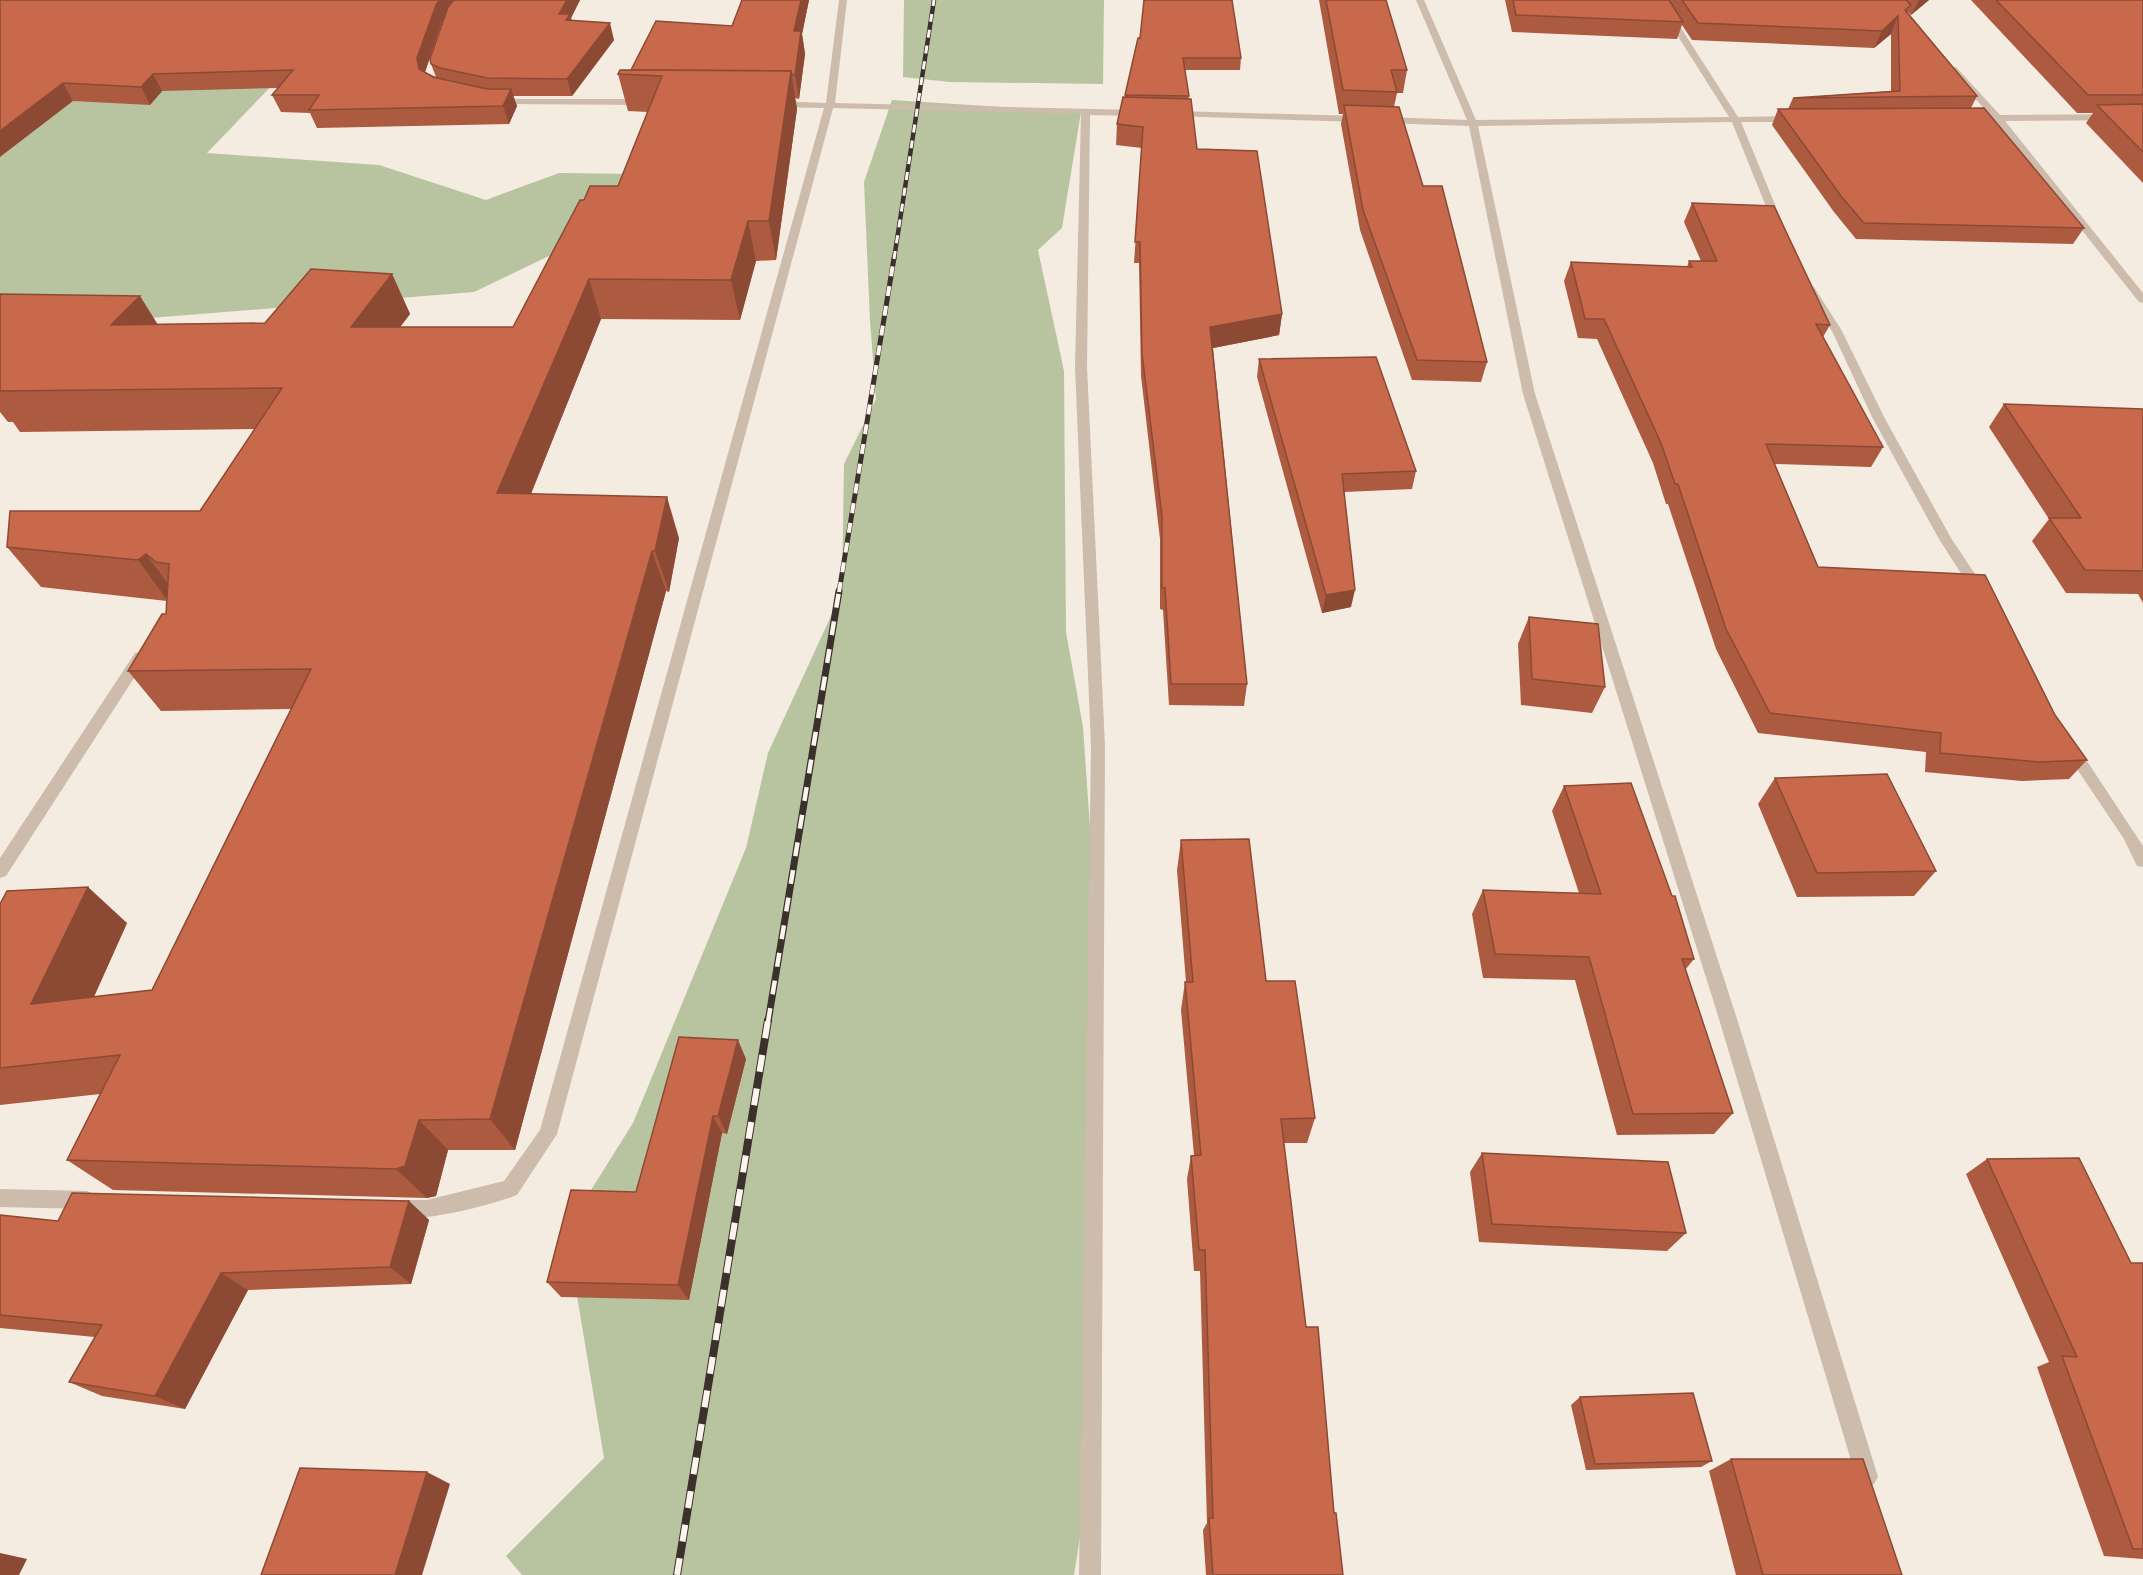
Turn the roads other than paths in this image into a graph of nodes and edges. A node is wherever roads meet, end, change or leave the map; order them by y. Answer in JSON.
{"nodes":[{"id":1,"x":843,"y":0,"type":"edge"},
{"id":2,"x":1420,"y":0,"type":"edge"},
{"id":3,"x":1659,"y":0,"type":"edge"},
{"id":4,"x":1944,"y":59,"type":"edge"},
{"id":5,"x":483,"y":99,"type":"edge"},
{"id":6,"x":656,"y":102,"type":"edge"},
{"id":7,"x":760,"y":104,"type":"edge"},
{"id":8,"x":830,"y":104,"type":"junction"},
{"id":9,"x":1086,"y":111,"type":"junction"},
{"id":10,"x":1143,"y":113,"type":"edge"},
{"id":11,"x":1166,"y":114,"type":"edge"},
{"id":12,"x":1997,"y":117,"type":"junction"},
{"id":13,"x":2143,"y":117,"type":"edge"},
{"id":14,"x":1962,"y":118,"type":"edge"},
{"id":15,"x":1807,"y":119,"type":"edge"},
{"id":16,"x":1735,"y":120,"type":"junction"},
{"id":17,"x":1473,"y":123,"type":"junction"},
{"id":18,"x":1784,"y":241,"type":"edge"},
{"id":19,"x":1806,"y":282,"type":"edge"},
{"id":20,"x":2143,"y":300,"type":"edge"},
{"id":21,"x":1983,"y":597,"type":"edge"},
{"id":22,"x":151,"y":642,"type":"edge"},
{"id":23,"x":2067,"y":743,"type":"edge"},
{"id":24,"x":2143,"y":861,"type":"edge"},
{"id":25,"x":0,"y":871,"type":"edge"},
{"id":26,"x":0,"y":1198,"type":"edge"},
{"id":27,"x":107,"y":1201,"type":"edge"},
{"id":28,"x":380,"y":1208,"type":"edge"},
{"id":29,"x":1873,"y":1496,"type":"edge"},
{"id":30,"x":1090,"y":1575,"type":"edge"}],
"edges":[{"from":1,"to":8,"type":"street"},
{"from":2,"to":17,"type":"street"},
{"from":3,"to":16,"type":"street"},
{"from":4,"to":12,"type":"street"},
{"from":5,"to":6,"type":"street"},
{"from":7,"to":8,"type":"street"},
{"from":8,"to":9,"type":"street"},
{"from":8,"to":28,"type":"street"},
{"from":9,"to":10,"type":"street"},
{"from":9,"to":30,"type":"street"},
{"from":11,"to":17,"type":"street"},
{"from":12,"to":13,"type":"street"},
{"from":12,"to":14,"type":"street"},
{"from":12,"to":20,"type":"street"},
{"from":15,"to":16,"type":"street"},
{"from":16,"to":17,"type":"street"},
{"from":16,"to":18,"type":"street"},
{"from":17,"to":29,"type":"street"},
{"from":19,"to":21,"type":"street"},
{"from":22,"to":25,"type":"street"},
{"from":23,"to":24,"type":"street"},
{"from":26,"to":27,"type":"street"}]}
